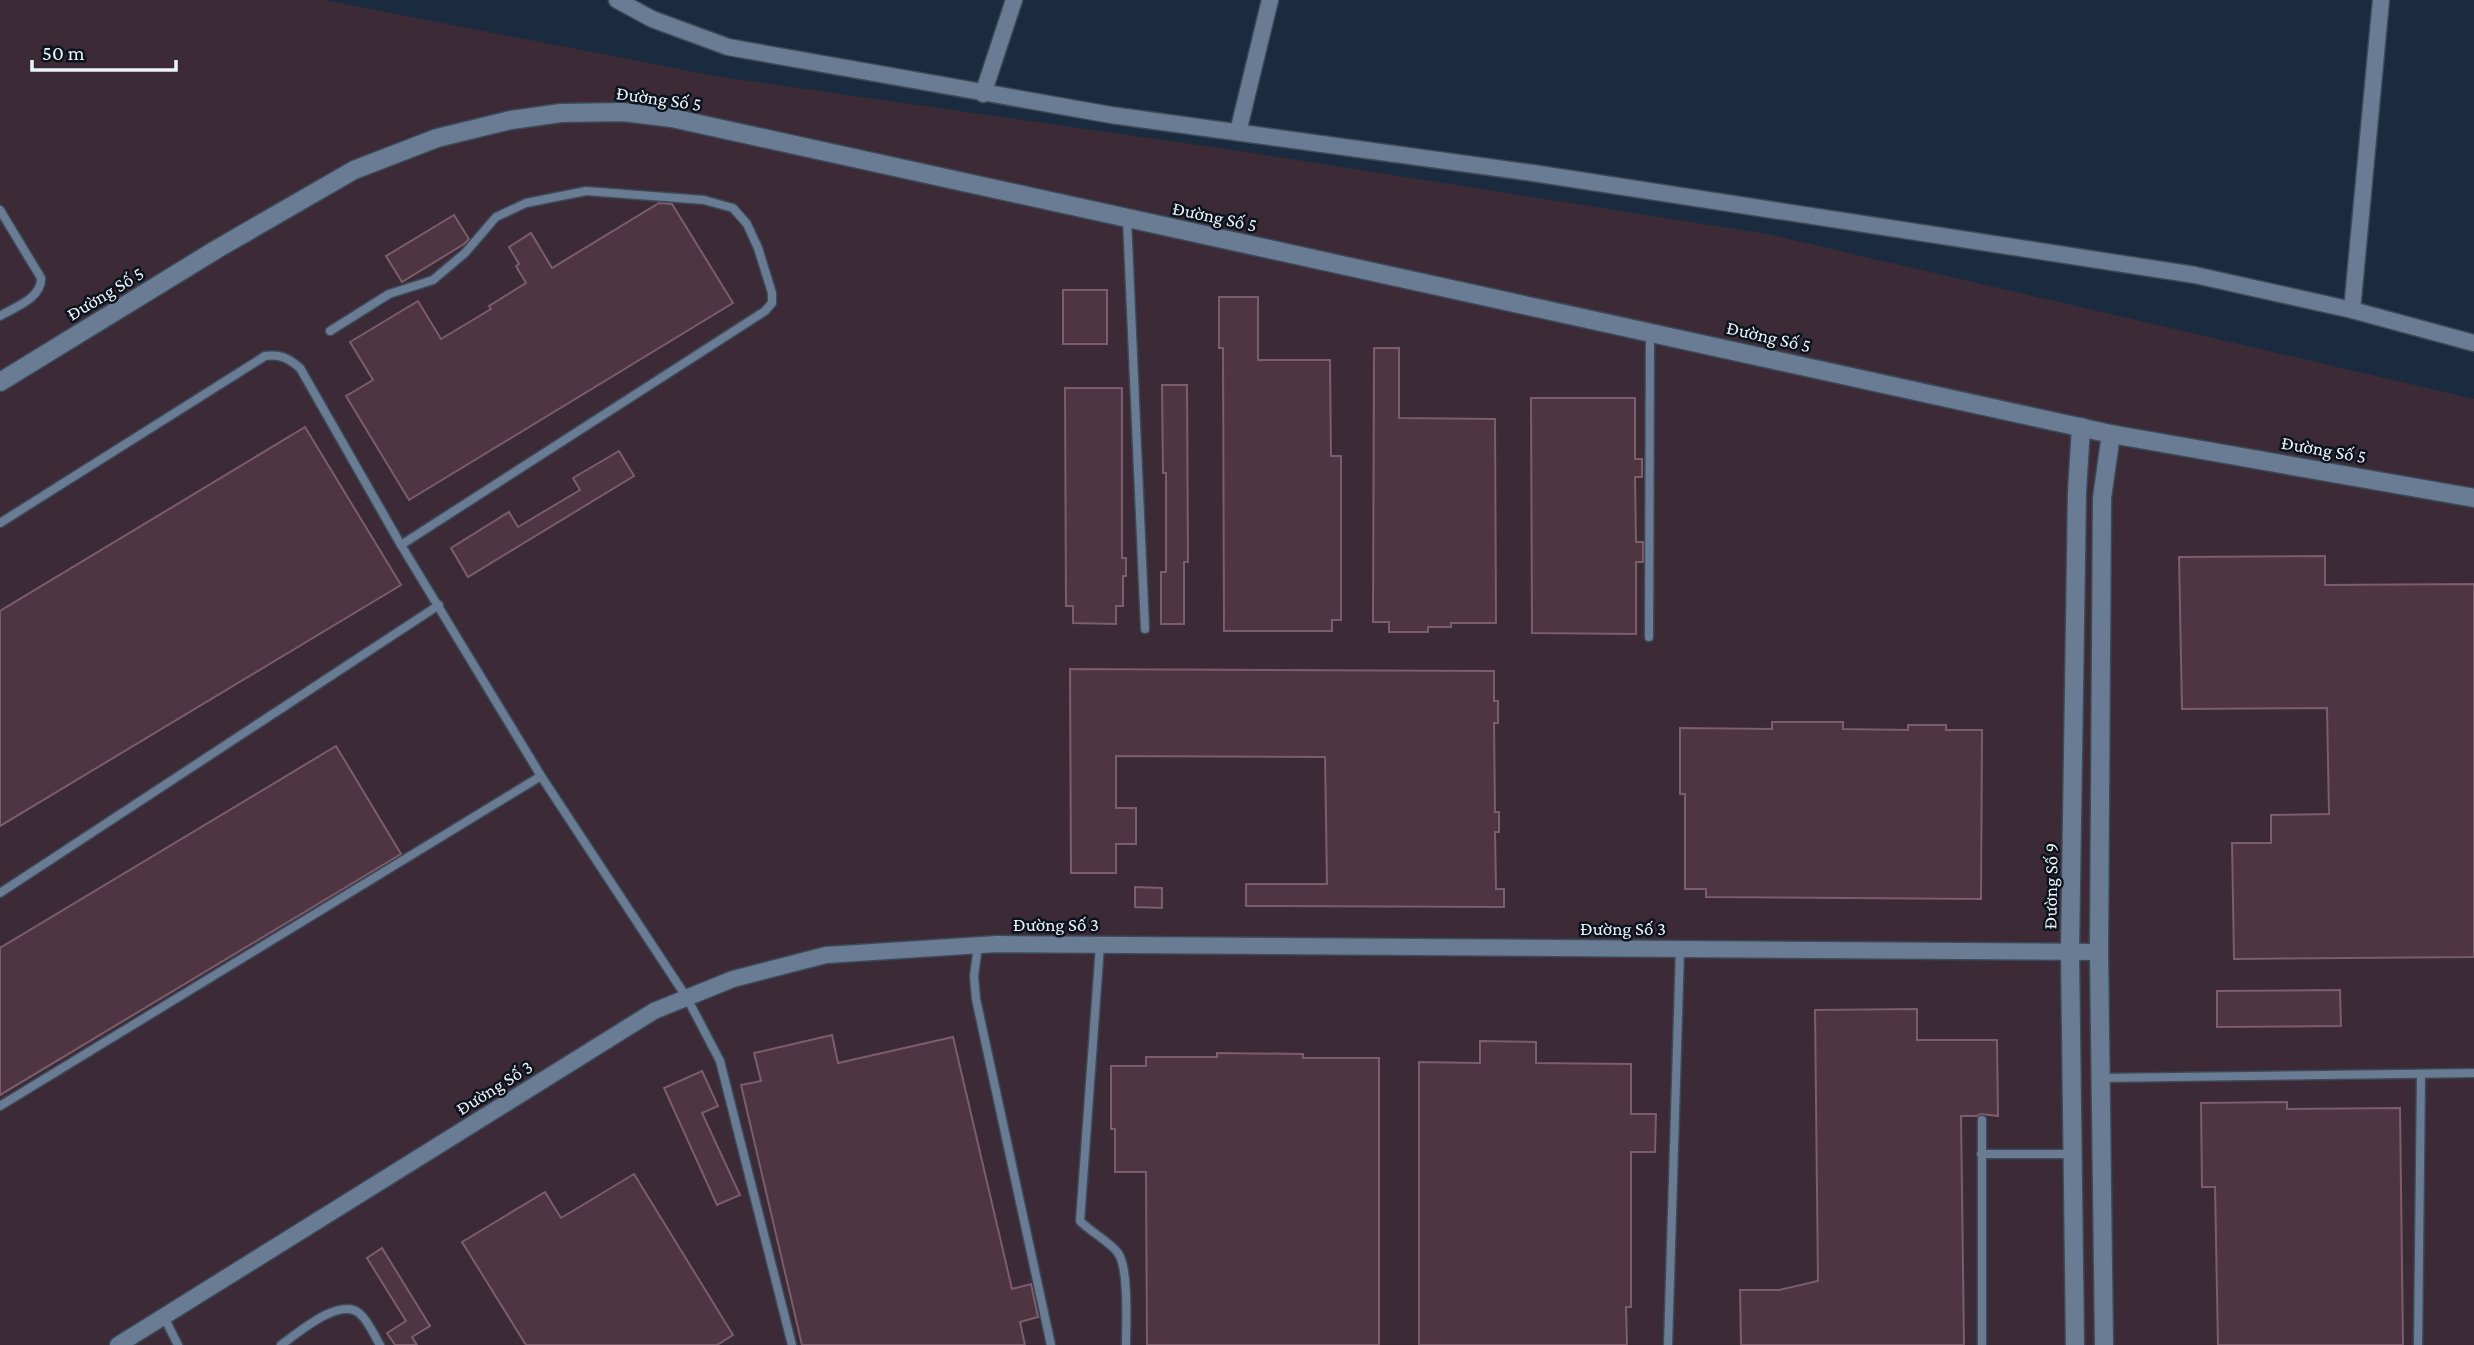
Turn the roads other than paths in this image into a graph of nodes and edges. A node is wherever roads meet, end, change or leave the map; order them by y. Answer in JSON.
{"nodes":[{"id":1,"x":617,"y":0,"type":"edge"},
{"id":2,"x":1014,"y":0,"type":"edge"},
{"id":3,"x":1270,"y":0,"type":"edge"},
{"id":4,"x":2381,"y":0,"type":"edge"},
{"id":5,"x":984,"y":94,"type":"junction"},
{"id":6,"x":1238,"y":132,"type":"junction"},
{"id":7,"x":0,"y":210,"type":"edge"},
{"id":8,"x":1127,"y":219,"type":"junction"},
{"id":9,"x":2352,"y":310,"type":"junction"},
{"id":10,"x":0,"y":316,"type":"edge"},
{"id":11,"x":330,"y":331,"type":"dead end"},
{"id":12,"x":1650,"y":331,"type":"junction"},
{"id":13,"x":2474,"y":343,"type":"edge"},
{"id":14,"x":0,"y":382,"type":"edge"},
{"id":15,"x":2081,"y":427,"type":"junction"},
{"id":16,"x":2111,"y":434,"type":"junction"},
{"id":17,"x":2474,"y":498,"type":"edge"},
{"id":18,"x":0,"y":523,"type":"edge"},
{"id":19,"x":401,"y":545,"type":"junction"},
{"id":20,"x":439,"y":605,"type":"junction"},
{"id":21,"x":1145,"y":629,"type":"dead end"},
{"id":22,"x":1649,"y":637,"type":"dead end"},
{"id":23,"x":541,"y":776,"type":"junction"},
{"id":24,"x":0,"y":893,"type":"edge"},
{"id":25,"x":1100,"y":945,"type":"junction"},
{"id":26,"x":978,"y":946,"type":"junction"},
{"id":27,"x":1680,"y":949,"type":"junction"},
{"id":28,"x":2070,"y":951,"type":"junction"},
{"id":29,"x":2099,"y":952,"type":"junction"},
{"id":30,"x":687,"y":998,"type":"junction"},
{"id":31,"x":2474,"y":1073,"type":"edge"},
{"id":32,"x":2421,"y":1074,"type":"junction"},
{"id":33,"x":2101,"y":1078,"type":"junction"},
{"id":34,"x":0,"y":1106,"type":"edge"},
{"id":35,"x":1982,"y":1120,"type":"dead end"},
{"id":36,"x":1981,"y":1154,"type":"junction"},
{"id":37,"x":2073,"y":1154,"type":"junction"},
{"id":38,"x":163,"y":1317,"type":"junction"},
{"id":39,"x":118,"y":1345,"type":"edge"},
{"id":40,"x":178,"y":1345,"type":"edge"},
{"id":41,"x":281,"y":1345,"type":"edge"},
{"id":42,"x":380,"y":1345,"type":"edge"},
{"id":43,"x":792,"y":1345,"type":"edge"},
{"id":44,"x":1051,"y":1345,"type":"edge"},
{"id":45,"x":1126,"y":1345,"type":"edge"},
{"id":46,"x":1668,"y":1345,"type":"edge"},
{"id":47,"x":1982,"y":1345,"type":"edge"},
{"id":48,"x":2075,"y":1345,"type":"edge"},
{"id":49,"x":2104,"y":1345,"type":"edge"},
{"id":50,"x":2418,"y":1345,"type":"edge"}],
"edges":[{"from":1,"to":5,"type":"street"},
{"from":2,"to":5,"type":"street"},
{"from":3,"to":6,"type":"street"},
{"from":4,"to":9,"type":"street"},
{"from":5,"to":6,"type":"street"},
{"from":6,"to":9,"type":"street"},
{"from":7,"to":10,"type":"lane"},
{"from":8,"to":12,"type":"street","name":"Đường Số 5"},
{"from":8,"to":14,"type":"street","name":"Đường Số 5"},
{"from":8,"to":21,"type":"lane"},
{"from":9,"to":13,"type":"street"},
{"from":11,"to":19,"type":"lane"},
{"from":12,"to":15,"type":"street","name":"Đường Số 5"},
{"from":12,"to":22,"type":"lane"},
{"from":15,"to":16,"type":"street","name":"Đường Số 5"},
{"from":15,"to":28,"type":"street","name":"Đường Số 9"},
{"from":16,"to":17,"type":"street","name":"Đường Số 5"},
{"from":16,"to":29,"type":"street"},
{"from":18,"to":19,"type":"lane"},
{"from":19,"to":20,"type":"lane"},
{"from":20,"to":23,"type":"lane"},
{"from":20,"to":24,"type":"lane"},
{"from":23,"to":30,"type":"lane"},
{"from":23,"to":34,"type":"lane"},
{"from":25,"to":26,"type":"street","name":"Đường Số 3"},
{"from":25,"to":27,"type":"street","name":"Đường Số 3"},
{"from":25,"to":45,"type":"lane"},
{"from":26,"to":30,"type":"street","name":"Đường Số 3"},
{"from":26,"to":44,"type":"lane"},
{"from":27,"to":28,"type":"street","name":"Đường Số 3"},
{"from":27,"to":46,"type":"lane"},
{"from":28,"to":29,"type":"street","name":"Đường Số 3"},
{"from":28,"to":37,"type":"street","name":"Đường Số 9"},
{"from":29,"to":33,"type":"street"},
{"from":30,"to":38,"type":"street","name":"Đường Số 3"},
{"from":30,"to":43,"type":"lane"},
{"from":31,"to":32,"type":"lane"},
{"from":32,"to":33,"type":"lane"},
{"from":32,"to":50,"type":"lane"},
{"from":33,"to":49,"type":"street"},
{"from":35,"to":36,"type":"lane"},
{"from":36,"to":37,"type":"lane"},
{"from":36,"to":47,"type":"lane"},
{"from":37,"to":48,"type":"street","name":"Đường Số 9"},
{"from":38,"to":39,"type":"street","name":"Đường Số 3"},
{"from":38,"to":40,"type":"lane"},
{"from":41,"to":42,"type":"lane"}]}
